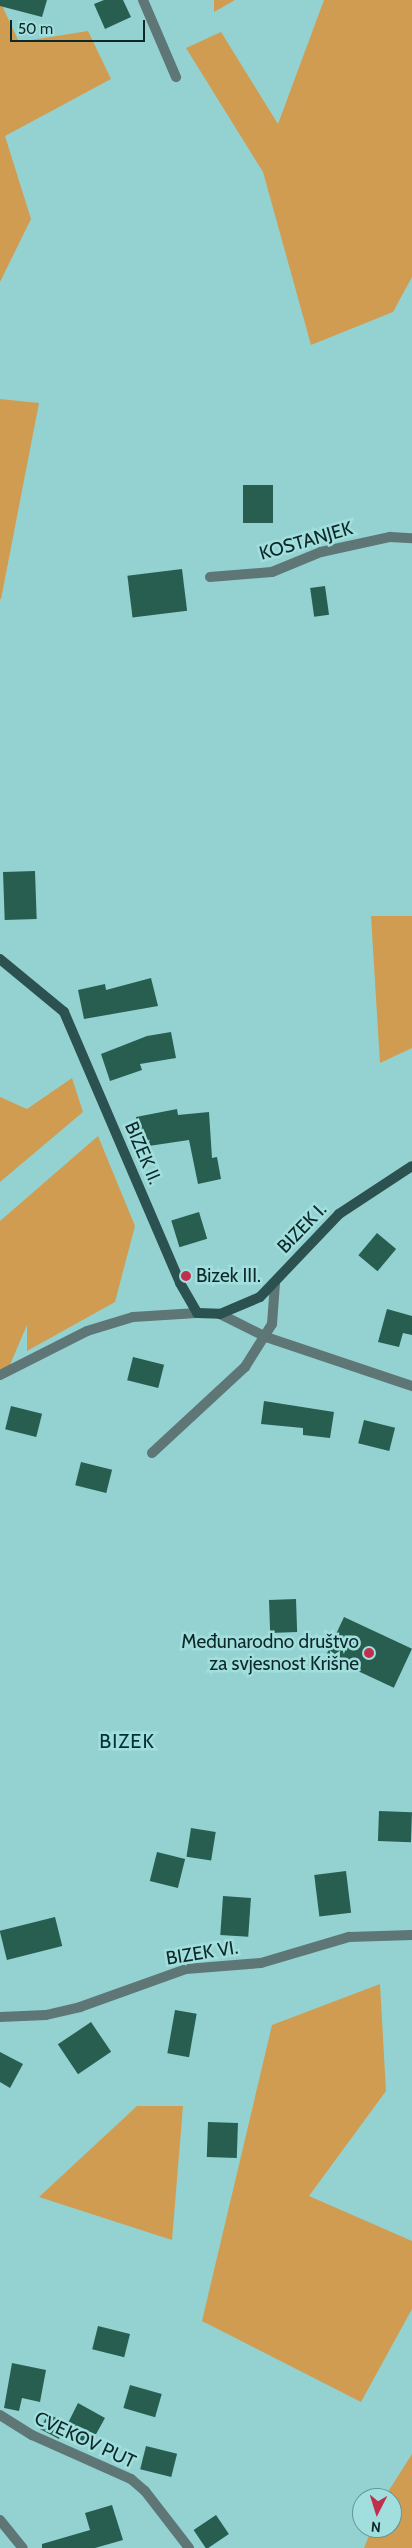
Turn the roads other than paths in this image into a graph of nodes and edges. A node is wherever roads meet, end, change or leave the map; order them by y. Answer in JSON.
{"nodes":[{"id":1,"x":143,"y":0,"type":"edge"},
{"id":2,"x":176,"y":76,"type":"dead end"},
{"id":3,"x":412,"y":538,"type":"edge"},
{"id":4,"x":210,"y":577,"type":"dead end"},
{"id":5,"x":0,"y":959,"type":"edge"},
{"id":6,"x":412,"y":1166,"type":"edge"},
{"id":7,"x":275,"y":1283,"type":"junction"},
{"id":8,"x":197,"y":1313,"type":"junction"},
{"id":9,"x":220,"y":1314,"type":"junction"},
{"id":10,"x":266,"y":1337,"type":"junction"},
{"id":11,"x":0,"y":1375,"type":"edge"},
{"id":12,"x":412,"y":1386,"type":"edge"},
{"id":13,"x":152,"y":1452,"type":"dead end"},
{"id":14,"x":412,"y":1935,"type":"edge"},
{"id":15,"x":0,"y":2017,"type":"edge"},
{"id":16,"x":0,"y":2414,"type":"edge"},
{"id":17,"x":0,"y":2520,"type":"edge"},
{"id":18,"x":23,"y":2548,"type":"edge"},
{"id":19,"x":189,"y":2548,"type":"edge"}],
"edges":[{"from":1,"to":2,"type":"street"},
{"from":3,"to":4,"type":"street","name":"KOSTANJEK"},
{"from":5,"to":8,"type":"street","name":"BIZEK II."},
{"from":6,"to":7,"type":"street","name":"BIZEK I."},
{"from":7,"to":9,"type":"street","name":"BIZEK I."},
{"from":7,"to":10,"type":"street"},
{"from":8,"to":9,"type":"street"},
{"from":8,"to":11,"type":"street"},
{"from":9,"to":10,"type":"street"},
{"from":10,"to":12,"type":"street"},
{"from":10,"to":13,"type":"street"},
{"from":14,"to":15,"type":"street","name":"BIZEK VI."},
{"from":16,"to":19,"type":"street","name":"CVEKOV PUT"},
{"from":17,"to":18,"type":"street"}]}
